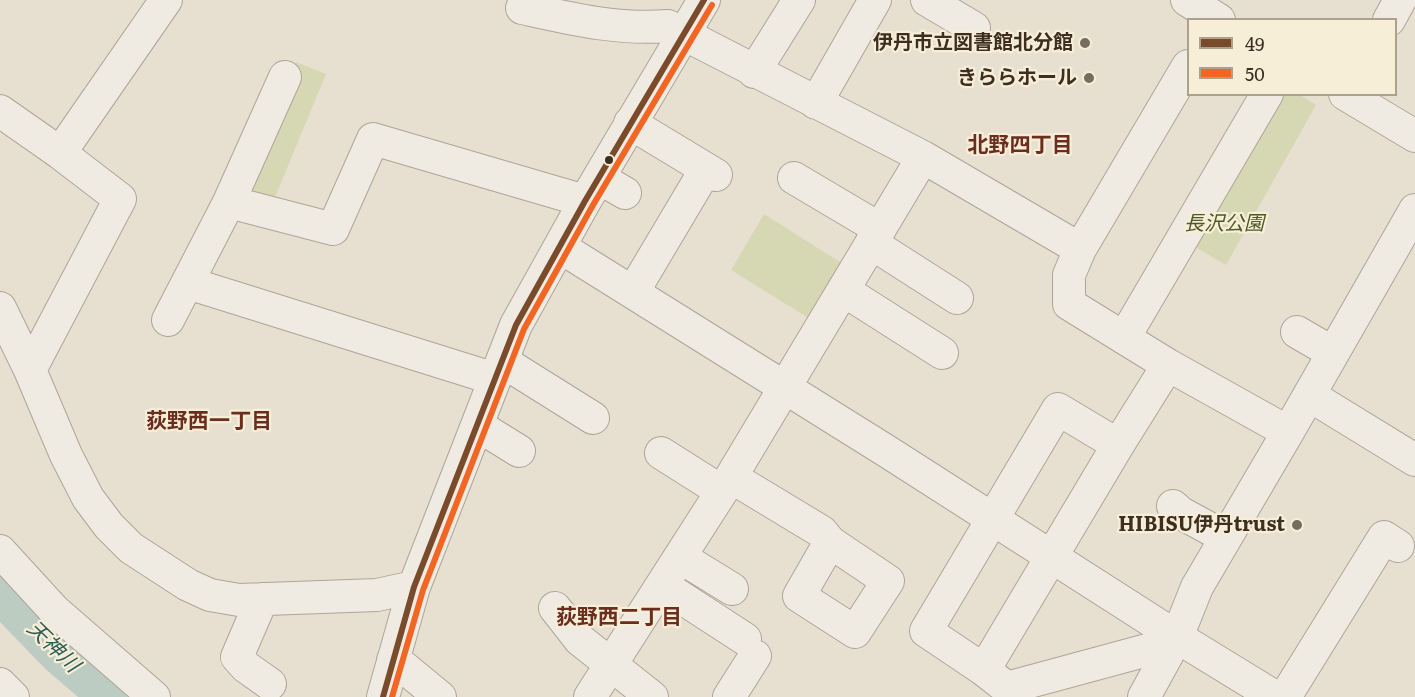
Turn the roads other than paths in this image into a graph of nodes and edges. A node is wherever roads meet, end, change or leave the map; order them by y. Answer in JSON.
{"nodes":[{"id":1,"x":166,"y":0,"type":"edge"},
{"id":2,"x":704,"y":0,"type":"edge"},
{"id":3,"x":799,"y":0,"type":"edge"},
{"id":4,"x":875,"y":0,"type":"edge"},
{"id":5,"x":927,"y":0,"type":"edge"},
{"id":6,"x":1187,"y":0,"type":"edge"},
{"id":7,"x":1400,"y":0,"type":"edge"},
{"id":8,"x":515,"y":2,"type":"edge"},
{"id":9,"x":1216,"y":18,"type":"edge"},
{"id":10,"x":1390,"y":18,"type":"edge"},
{"id":11,"x":974,"y":28,"type":"dead end"},
{"id":12,"x":684,"y":33,"type":"junction"},
{"id":13,"x":1187,"y":68,"type":"edge"},
{"id":14,"x":754,"y":72,"type":"junction"},
{"id":15,"x":285,"y":77,"type":"dead end"},
{"id":16,"x":1266,"y":96,"type":"edge"},
{"id":17,"x":1349,"y":96,"type":"edge"},
{"id":18,"x":816,"y":103,"type":"junction"},
{"id":19,"x":0,"y":111,"type":"edge"},
{"id":20,"x":630,"y":123,"type":"junction"},
{"id":21,"x":1415,"y":136,"type":"edge"},
{"id":22,"x":60,"y":153,"type":"junction"},
{"id":23,"x":923,"y":157,"type":"junction"},
{"id":24,"x":794,"y":178,"type":"dead end"},
{"id":25,"x":603,"y":191,"type":"junction"},
{"id":26,"x":229,"y":202,"type":"junction"},
{"id":27,"x":1415,"y":210,"type":"edge"},
{"id":28,"x":876,"y":236,"type":"junction"},
{"id":29,"x":560,"y":248,"type":"junction"},
{"id":30,"x":1080,"y":249,"type":"junction"},
{"id":31,"x":188,"y":283,"type":"junction"},
{"id":32,"x":843,"y":290,"type":"junction"},
{"id":33,"x":633,"y":292,"type":"junction"},
{"id":34,"x":957,"y":298,"type":"dead end"},
{"id":35,"x":0,"y":308,"type":"edge"},
{"id":36,"x":168,"y":320,"type":"dead end"},
{"id":37,"x":1297,"y":332,"type":"dead end"},
{"id":38,"x":1124,"y":338,"type":"junction"},
{"id":39,"x":942,"y":352,"type":"dead end"},
{"id":40,"x":1333,"y":353,"type":"junction"},
{"id":41,"x":1168,"y":365,"type":"junction"},
{"id":42,"x":30,"y":370,"type":"junction"},
{"id":43,"x":498,"y":370,"type":"junction"},
{"id":44,"x":785,"y":387,"type":"junction"},
{"id":45,"x":1309,"y":396,"type":"junction"},
{"id":46,"x":592,"y":418,"type":"dead end"},
{"id":47,"x":477,"y":425,"type":"junction"},
{"id":48,"x":1288,"y":432,"type":"junction"},
{"id":49,"x":1118,"y":445,"type":"junction"},
{"id":50,"x":1411,"y":446,"type":"edge"},
{"id":51,"x":519,"y":451,"type":"dead end"},
{"id":52,"x":662,"y":453,"type":"dead end"},
{"id":53,"x":726,"y":484,"type":"junction"},
{"id":54,"x":1173,"y":506,"type":"dead end"},
{"id":55,"x":992,"y":518,"type":"junction"},
{"id":56,"x":1382,"y":536,"type":"dead end"},
{"id":57,"x":1225,"y":537,"type":"junction"},
{"id":58,"x":830,"y":542,"type":"dead end"},
{"id":59,"x":0,"y":551,"type":"edge"},
{"id":60,"x":680,"y":557,"type":"junction"},
{"id":61,"x":1053,"y":557,"type":"junction"},
{"id":62,"x":662,"y":585,"type":"junction"},
{"id":63,"x":414,"y":587,"type":"junction"},
{"id":64,"x":732,"y":589,"type":"dead end"},
{"id":65,"x":262,"y":599,"type":"junction"},
{"id":66,"x":555,"y":608,"type":"dead end"},
{"id":67,"x":1177,"y":637,"type":"junction"},
{"id":68,"x":393,"y":660,"type":"junction"},
{"id":69,"x":611,"y":666,"type":"junction"},
{"id":70,"x":251,"y":677,"type":"dead end"},
{"id":71,"x":0,"y":684,"type":"edge"},
{"id":72,"x":990,"y":685,"type":"edge"},
{"id":73,"x":13,"y":697,"type":"edge"},
{"id":74,"x":154,"y":697,"type":"edge"},
{"id":75,"x":383,"y":697,"type":"edge"},
{"id":76,"x":440,"y":697,"type":"edge"},
{"id":77,"x":590,"y":697,"type":"edge"},
{"id":78,"x":652,"y":697,"type":"edge"},
{"id":79,"x":729,"y":697,"type":"edge"},
{"id":80,"x":1144,"y":697,"type":"edge"},
{"id":81,"x":1275,"y":697,"type":"edge"},
{"id":82,"x":1285,"y":697,"type":"edge"}],
"edges":[{"from":1,"to":22,"type":"street"},
{"from":2,"to":12,"type":"street"},
{"from":3,"to":14,"type":"street"},
{"from":4,"to":18,"type":"street"},
{"from":5,"to":11,"type":"street"},
{"from":6,"to":9,"type":"street"},
{"from":7,"to":10,"type":"street"},
{"from":8,"to":12,"type":"street"},
{"from":12,"to":14,"type":"street"},
{"from":12,"to":20,"type":"street"},
{"from":13,"to":30,"type":"street"},
{"from":14,"to":18,"type":"street"},
{"from":15,"to":26,"type":"street"},
{"from":16,"to":38,"type":"street"},
{"from":17,"to":21,"type":"street"},
{"from":18,"to":23,"type":"street"},
{"from":19,"to":22,"type":"street"},
{"from":20,"to":25,"type":"street"},
{"from":20,"to":33,"type":"street"},
{"from":22,"to":42,"type":"street"},
{"from":23,"to":28,"type":"street"},
{"from":23,"to":30,"type":"street"},
{"from":24,"to":28,"type":"street"},
{"from":25,"to":26,"type":"street"},
{"from":25,"to":29,"type":"street"},
{"from":26,"to":31,"type":"street"},
{"from":27,"to":40,"type":"street"},
{"from":28,"to":32,"type":"street"},
{"from":28,"to":34,"type":"street"},
{"from":29,"to":33,"type":"street"},
{"from":29,"to":43,"type":"street"},
{"from":30,"to":38,"type":"street"},
{"from":31,"to":36,"type":"street"},
{"from":31,"to":43,"type":"street"},
{"from":32,"to":39,"type":"street"},
{"from":32,"to":44,"type":"street"},
{"from":33,"to":44,"type":"street"},
{"from":35,"to":42,"type":"street"},
{"from":37,"to":40,"type":"street"},
{"from":38,"to":41,"type":"street"},
{"from":40,"to":45,"type":"street"},
{"from":41,"to":48,"type":"street"},
{"from":41,"to":49,"type":"street"},
{"from":42,"to":65,"type":"street"},
{"from":43,"to":46,"type":"street"},
{"from":43,"to":47,"type":"street"},
{"from":44,"to":53,"type":"street"},
{"from":44,"to":55,"type":"street"},
{"from":45,"to":48,"type":"street"},
{"from":45,"to":50,"type":"street"},
{"from":47,"to":51,"type":"street"},
{"from":47,"to":63,"type":"street"},
{"from":48,"to":57,"type":"street"},
{"from":49,"to":55,"type":"street"},
{"from":49,"to":61,"type":"street"},
{"from":52,"to":53,"type":"street"},
{"from":53,"to":58,"type":"street"},
{"from":53,"to":60,"type":"street"},
{"from":54,"to":57,"type":"street"},
{"from":55,"to":61,"type":"street"},
{"from":55,"to":72,"type":"street"},
{"from":56,"to":82,"type":"street"},
{"from":57,"to":67,"type":"street"},
{"from":59,"to":74,"type":"street"},
{"from":60,"to":62,"type":"street"},
{"from":60,"to":64,"type":"street"},
{"from":61,"to":67,"type":"street"},
{"from":61,"to":72,"type":"street"},
{"from":62,"to":69,"type":"street"},
{"from":62,"to":79,"type":"street"},
{"from":63,"to":65,"type":"street"},
{"from":63,"to":68,"type":"street"},
{"from":65,"to":70,"type":"street"},
{"from":66,"to":69,"type":"street"},
{"from":67,"to":72,"type":"street"},
{"from":67,"to":80,"type":"street"},
{"from":67,"to":81,"type":"street"},
{"from":68,"to":75,"type":"street"},
{"from":68,"to":76,"type":"street"},
{"from":69,"to":77,"type":"street"},
{"from":69,"to":78,"type":"street"},
{"from":71,"to":73,"type":"street"}]}
